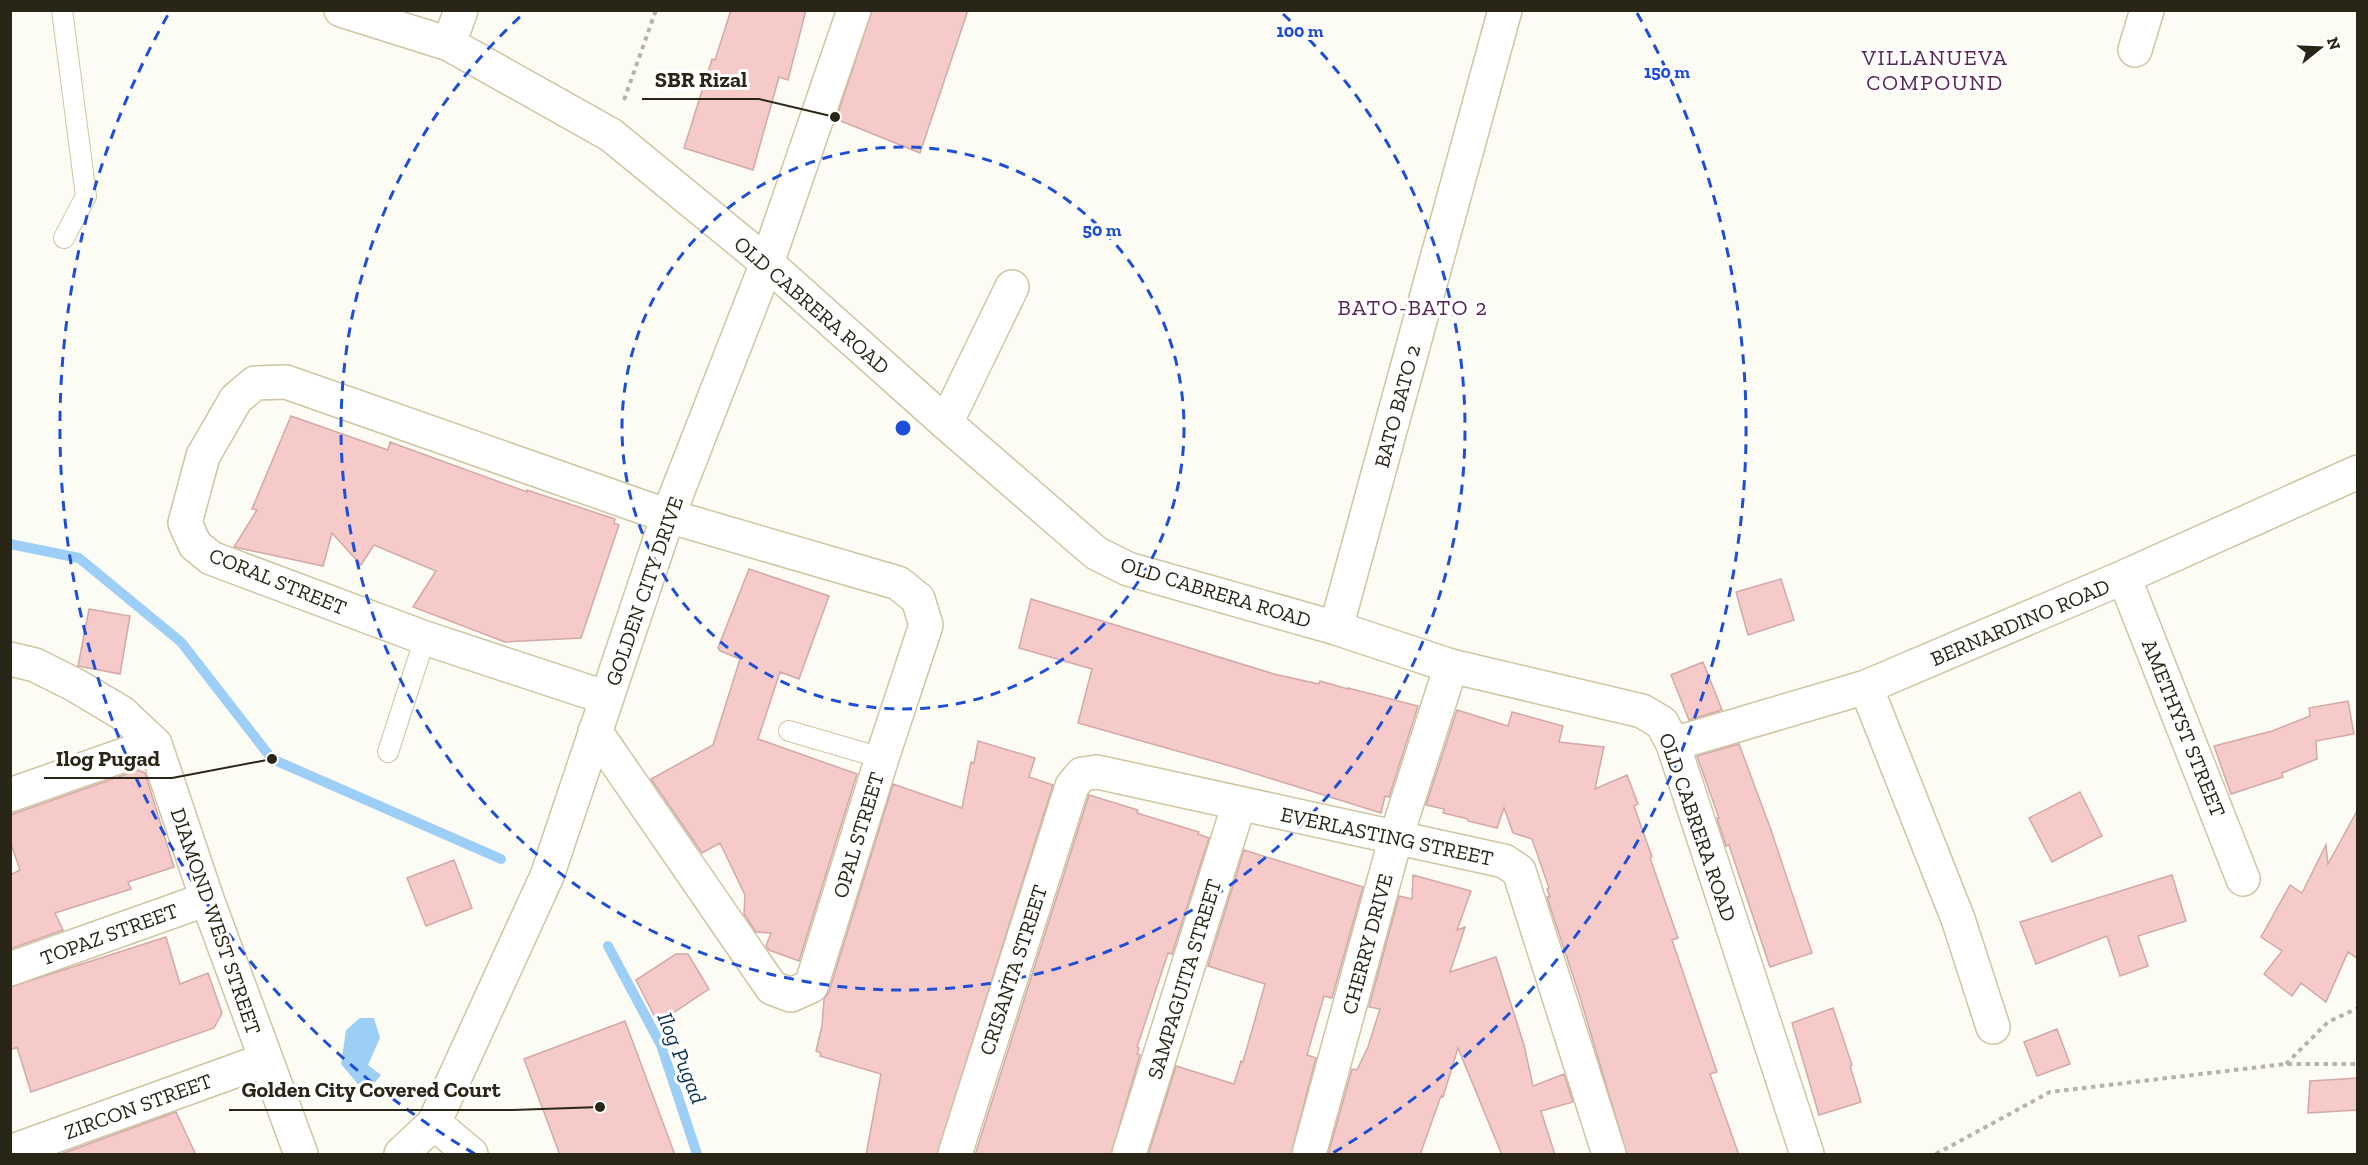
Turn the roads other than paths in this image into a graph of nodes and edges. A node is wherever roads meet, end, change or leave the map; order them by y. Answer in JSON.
{"nodes":[{"id":1,"x":62,"y":10,"type":"edge"},
{"id":2,"x":341,"y":10,"type":"edge"},
{"id":3,"x":461,"y":10,"type":"edge"},
{"id":4,"x":854,"y":10,"type":"edge"},
{"id":5,"x":1505,"y":10,"type":"edge"},
{"id":6,"x":2147,"y":10,"type":"edge"},
{"id":7,"x":448,"y":44,"type":"junction"},
{"id":8,"x":2135,"y":50,"type":"dead end"},
{"id":9,"x":64,"y":238,"type":"dead end"},
{"id":10,"x":767,"y":263,"type":"junction"},
{"id":11,"x":1012,"y":286,"type":"dead end"},
{"id":12,"x":946,"y":423,"type":"junction"},
{"id":13,"x":2358,"y":472,"type":"edge"},
{"id":14,"x":668,"y":516,"type":"junction"},
{"id":15,"x":2124,"y":577,"type":"junction"},
{"id":16,"x":1336,"y":628,"type":"junction"},
{"id":17,"x":425,"y":638,"type":"junction"},
{"id":18,"x":10,"y":659,"type":"edge"},
{"id":19,"x":1451,"y":666,"type":"junction"},
{"id":20,"x":1866,"y":687,"type":"junction"},
{"id":21,"x":607,"y":698,"type":"junction"},
{"id":22,"x":595,"y":731,"type":"junction"},
{"id":23,"x":789,"y":731,"type":"dead end"},
{"id":24,"x":155,"y":744,"type":"junction"},
{"id":25,"x":1673,"y":744,"type":"junction"},
{"id":26,"x":388,"y":752,"type":"dead end"},
{"id":27,"x":882,"y":758,"type":"junction"},
{"id":28,"x":1072,"y":786,"type":"joint"},
{"id":29,"x":10,"y":795,"type":"edge"},
{"id":30,"x":1239,"y":804,"type":"junction"},
{"id":31,"x":1396,"y":837,"type":"junction"},
{"id":32,"x":2243,"y":879,"type":"dead end"},
{"id":33,"x":207,"y":899,"type":"junction"},
{"id":34,"x":10,"y":969,"type":"edge"},
{"id":35,"x":1993,"y":1027,"type":"dead end"},
{"id":36,"x":265,"y":1060,"type":"junction"},
{"id":37,"x":434,"y":1124,"type":"junction"},
{"id":38,"x":10,"y":1152,"type":"edge"},
{"id":39,"x":301,"y":1155,"type":"edge"},
{"id":40,"x":401,"y":1155,"type":"edge"},
{"id":41,"x":471,"y":1155,"type":"edge"},
{"id":42,"x":954,"y":1155,"type":"edge"},
{"id":43,"x":1129,"y":1155,"type":"edge"},
{"id":44,"x":1309,"y":1155,"type":"edge"},
{"id":45,"x":1608,"y":1155,"type":"edge"},
{"id":46,"x":1807,"y":1155,"type":"edge"}],
"edges":[{"from":1,"to":9,"type":"lane"},
{"from":2,"to":7,"type":"street","name":"OLD CABRERA ROAD"},
{"from":3,"to":7,"type":"street"},
{"from":4,"to":10,"type":"street","name":"GOLDEN CITY DRIVE"},
{"from":5,"to":16,"type":"street","name":"BATO BATO 2"},
{"from":6,"to":8,"type":"street"},
{"from":7,"to":10,"type":"street","name":"OLD CABRERA ROAD"},
{"from":10,"to":12,"type":"street","name":"OLD CABRERA ROAD"},
{"from":10,"to":14,"type":"street","name":"GOLDEN CITY DRIVE"},
{"from":11,"to":12,"type":"street"},
{"from":12,"to":16,"type":"street","name":"OLD CABRERA ROAD"},
{"from":13,"to":15,"type":"street","name":"BERNARDINO ROAD"},
{"from":14,"to":17,"type":"street","name":"CORAL STREET"},
{"from":14,"to":21,"type":"street","name":"GOLDEN CITY DRIVE"},
{"from":14,"to":27,"type":"street","name":"OPAL STREET"},
{"from":15,"to":20,"type":"street","name":"BERNARDINO ROAD"},
{"from":15,"to":32,"type":"street","name":"AMETHYST STREET"},
{"from":16,"to":19,"type":"street","name":"OLD CABRERA ROAD"},
{"from":17,"to":21,"type":"street","name":"CORAL STREET"},
{"from":17,"to":26,"type":"lane"},
{"from":18,"to":24,"type":"street","name":"DIAMOND WEST STREET"},
{"from":19,"to":25,"type":"street","name":"OLD CABRERA ROAD"},
{"from":19,"to":31,"type":"street","name":"CHERRY DRIVE"},
{"from":20,"to":25,"type":"street","name":"BERNARDINO ROAD"},
{"from":20,"to":35,"type":"street"},
{"from":21,"to":22,"type":"street","name":"GOLDEN CITY DRIVE"},
{"from":22,"to":27,"type":"street","name":"OPAL STREET"},
{"from":22,"to":37,"type":"street","name":"GOLDEN CITY DRIVE"},
{"from":23,"to":27,"type":"lane"},
{"from":24,"to":29,"type":"street"},
{"from":24,"to":33,"type":"street","name":"DIAMOND WEST STREET"},
{"from":25,"to":46,"type":"street","name":"OLD CABRERA ROAD"},
{"from":28,"to":30,"type":"street","name":"EVERLASTING STREET"},
{"from":28,"to":42,"type":"street","name":"CRISANTA STREET"},
{"from":30,"to":31,"type":"street","name":"EVERLASTING STREET"},
{"from":30,"to":43,"type":"street","name":"SAMPAGUITA STREET"},
{"from":31,"to":44,"type":"street","name":"CHERRY DRIVE"},
{"from":31,"to":45,"type":"street","name":"EVERLASTING STREET"},
{"from":33,"to":34,"type":"street","name":"TOPAZ STREET"},
{"from":33,"to":36,"type":"street","name":"DIAMOND WEST STREET"},
{"from":36,"to":38,"type":"street","name":"ZIRCON STREET"},
{"from":36,"to":39,"type":"street","name":"DIAMOND WEST STREET"},
{"from":37,"to":40,"type":"street","name":"GOLDEN CITY DRIVE"},
{"from":37,"to":41,"type":"street"}]}
